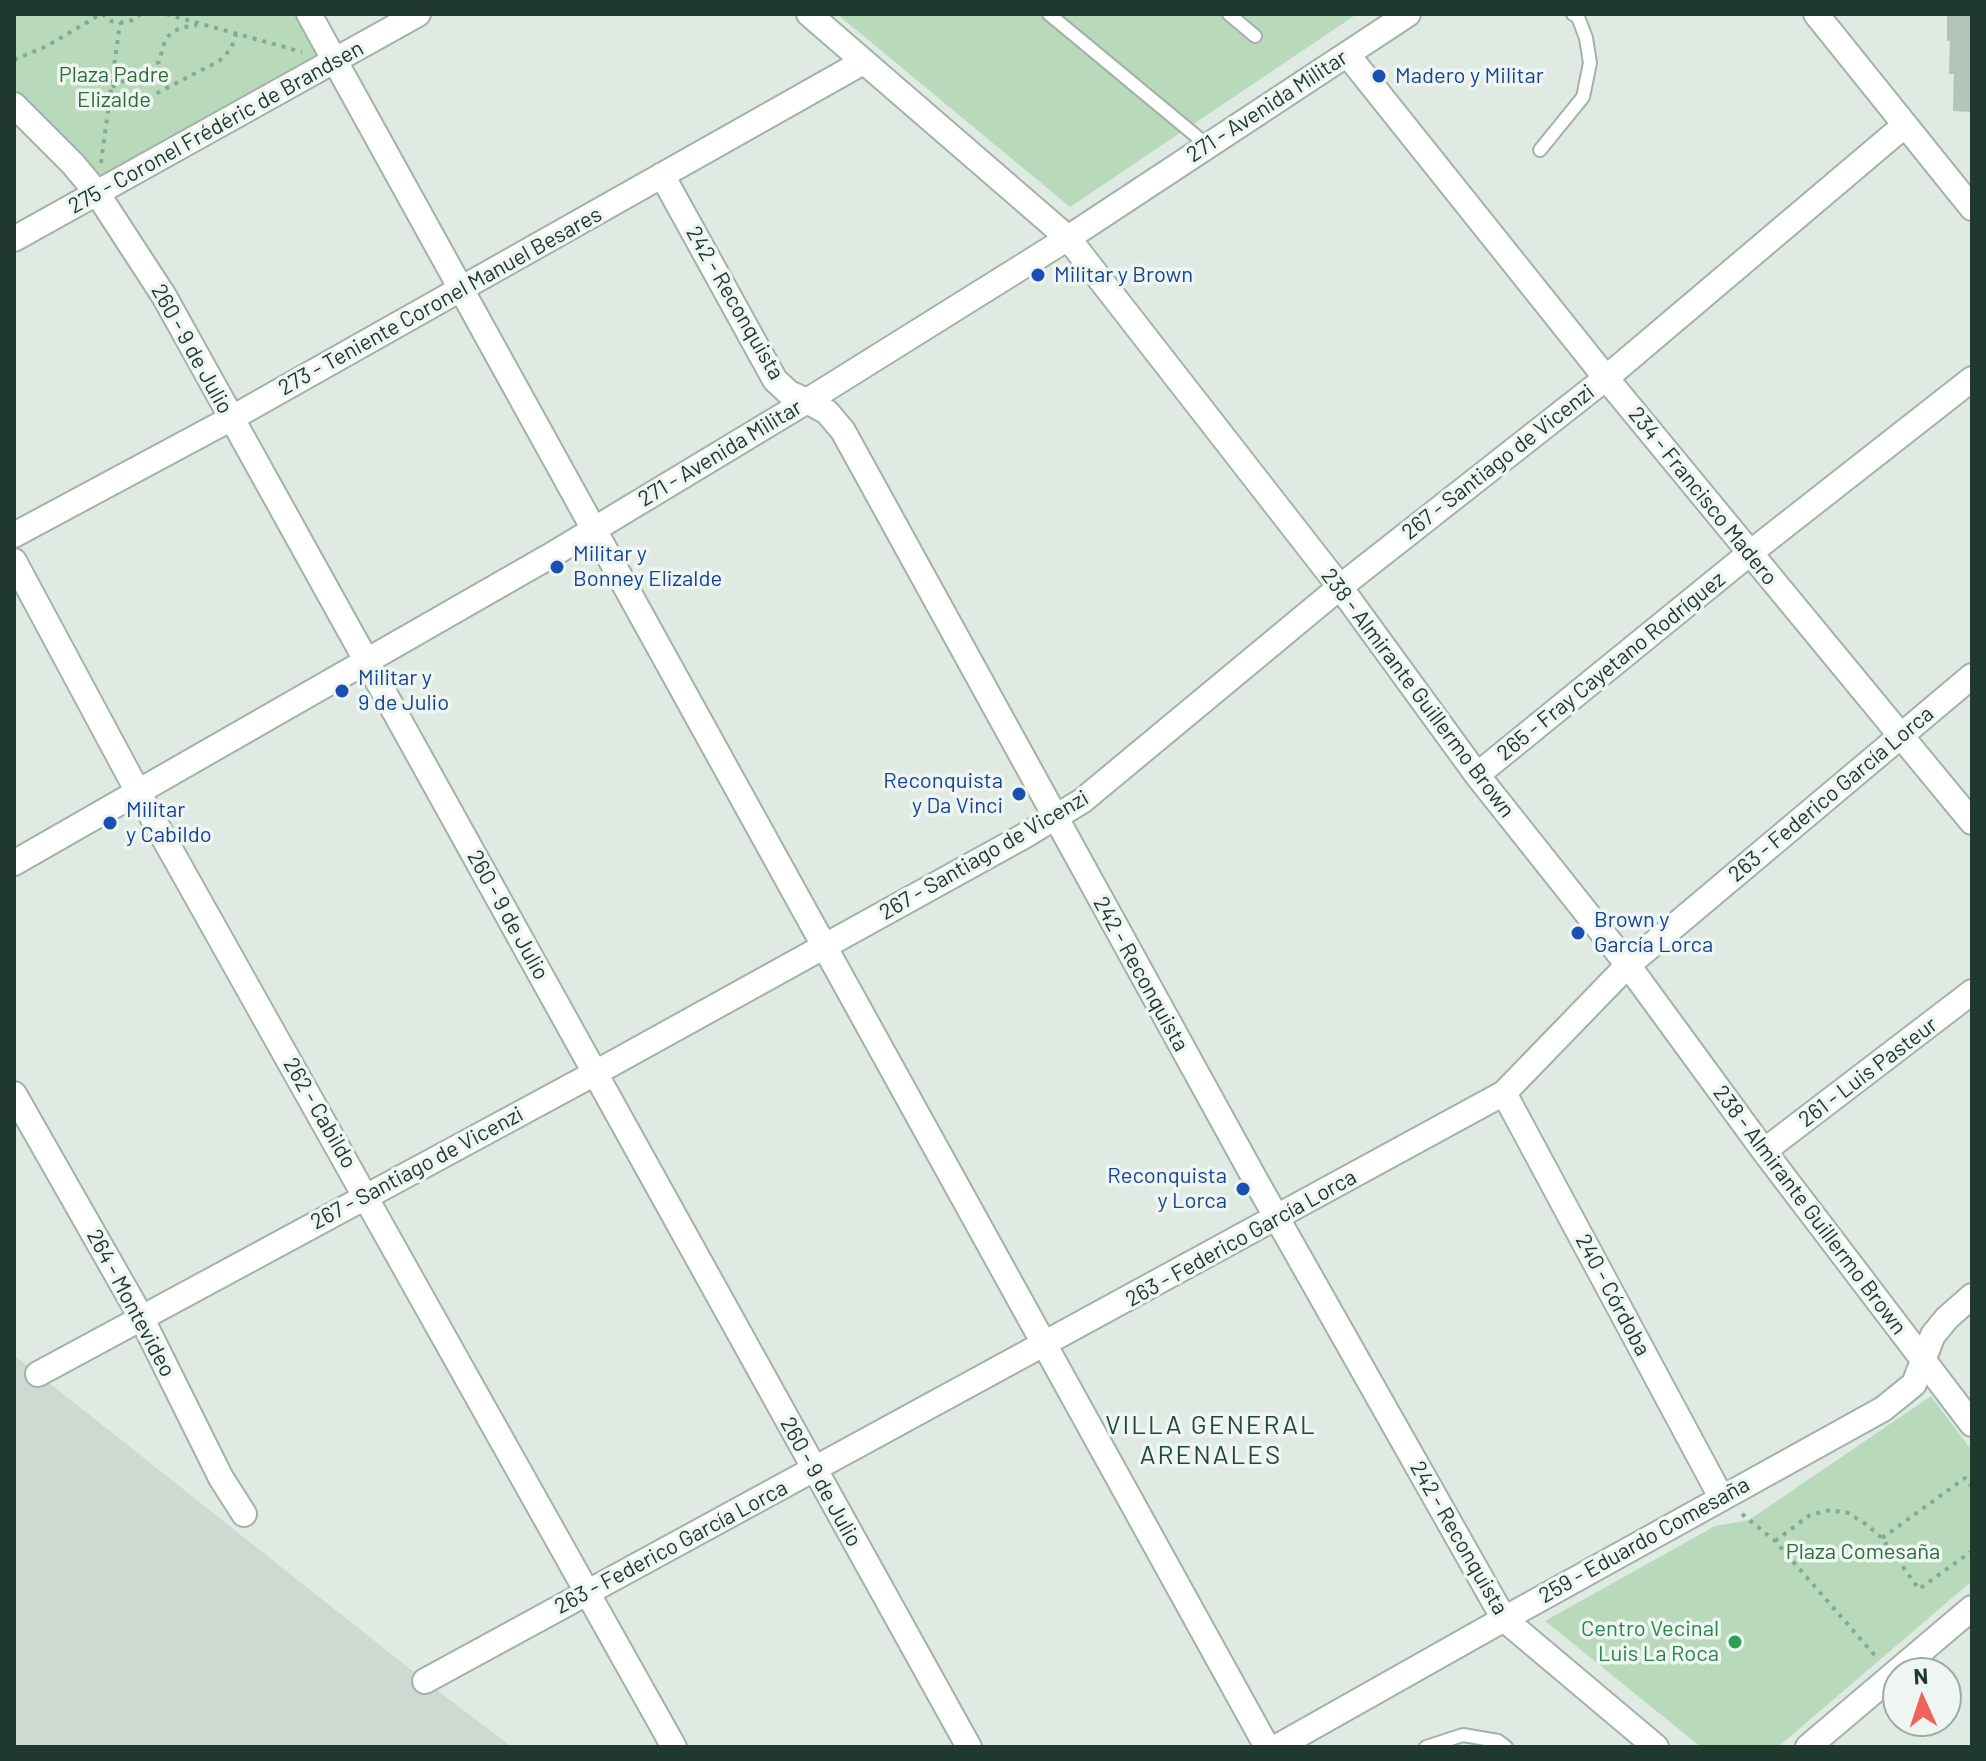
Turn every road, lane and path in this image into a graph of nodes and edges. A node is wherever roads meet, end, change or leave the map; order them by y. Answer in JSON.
{"nodes":[{"id":1,"x":102,"y":14,"type":"edge"},
{"id":2,"x":141,"y":14,"type":"edge"},
{"id":3,"x":166,"y":14,"type":"edge"},
{"id":4,"x":309,"y":14,"type":"edge"},
{"id":5,"x":418,"y":14,"type":"edge"},
{"id":6,"x":809,"y":14,"type":"edge"},
{"id":7,"x":1049,"y":14,"type":"edge"},
{"id":8,"x":1229,"y":14,"type":"edge"},
{"id":9,"x":1408,"y":14,"type":"edge"},
{"id":10,"x":1573,"y":14,"type":"edge"},
{"id":11,"x":1816,"y":14,"type":"edge"},
{"id":12,"x":120,"y":23,"type":"junction"},
{"id":13,"x":206,"y":25,"type":"junction"},
{"id":14,"x":236,"y":34,"type":"junction"},
{"id":15,"x":1255,"y":36,"type":"dead end"},
{"id":16,"x":1347,"y":54,"type":"junction"},
{"id":17,"x":14,"y":60,"type":"edge"},
{"id":18,"x":335,"y":61,"type":"junction"},
{"id":19,"x":863,"y":62,"type":"junction"},
{"id":20,"x":112,"y":87,"type":"junction"},
{"id":21,"x":109,"y":104,"type":"junction"},
{"id":22,"x":14,"y":105,"type":"edge"},
{"id":23,"x":1905,"y":125,"type":"junction"},
{"id":24,"x":1207,"y":145,"type":"junction"},
{"id":25,"x":1540,"y":150,"type":"dead end"},
{"id":26,"x":662,"y":175,"type":"junction"},
{"id":27,"x":97,"y":193,"type":"junction"},
{"id":28,"x":1972,"y":208,"type":"edge"},
{"id":29,"x":1068,"y":238,"type":"junction"},
{"id":30,"x":14,"y":239,"type":"edge"},
{"id":31,"x":461,"y":289,"type":"junction"},
{"id":32,"x":1606,"y":378,"type":"junction"},
{"id":33,"x":1972,"y":379,"type":"edge"},
{"id":34,"x":807,"y":401,"type":"junction"},
{"id":35,"x":232,"y":418,"type":"junction"},
{"id":36,"x":595,"y":530,"type":"junction"},
{"id":37,"x":14,"y":535,"type":"edge"},
{"id":38,"x":1750,"y":553,"type":"junction"},
{"id":39,"x":14,"y":561,"type":"edge"},
{"id":40,"x":1340,"y":587,"type":"junction"},
{"id":41,"x":365,"y":661,"type":"junction"},
{"id":42,"x":1972,"y":676,"type":"edge"},
{"id":43,"x":1899,"y":736,"type":"junction"},
{"id":44,"x":1477,"y":775,"type":"junction"},
{"id":45,"x":138,"y":792,"type":"junction"},
{"id":46,"x":1054,"y":819,"type":"junction"},
{"id":47,"x":1972,"y":822,"type":"edge"},
{"id":48,"x":14,"y":863,"type":"edge"},
{"id":49,"x":826,"y":946,"type":"junction"},
{"id":50,"x":1628,"y":965,"type":"junction"},
{"id":51,"x":1972,"y":992,"type":"edge"},
{"id":52,"x":597,"y":1072,"type":"junction"},
{"id":53,"x":1504,"y":1093,"type":"junction"},
{"id":54,"x":14,"y":1094,"type":"edge"},
{"id":55,"x":1764,"y":1151,"type":"junction"},
{"id":56,"x":367,"y":1195,"type":"junction"},
{"id":57,"x":1276,"y":1218,"type":"junction"},
{"id":58,"x":1972,"y":1296,"type":"edge"},
{"id":59,"x":141,"y":1317,"type":"junction"},
{"id":60,"x":1045,"y":1345,"type":"junction"},
{"id":61,"x":1924,"y":1361,"type":"junction"},
{"id":62,"x":38,"y":1374,"type":"dead end"},
{"id":63,"x":1972,"y":1424,"type":"edge"},
{"id":64,"x":814,"y":1470,"type":"junction"},
{"id":65,"x":1972,"y":1487,"type":"edge"},
{"id":66,"x":1721,"y":1497,"type":"junction"},
{"id":67,"x":244,"y":1514,"type":"dead end"},
{"id":68,"x":1882,"y":1538,"type":"junction"},
{"id":69,"x":1775,"y":1541,"type":"junction"},
{"id":70,"x":1972,"y":1551,"type":"edge"},
{"id":71,"x":589,"y":1592,"type":"junction"},
{"id":72,"x":1972,"y":1608,"type":"edge"},
{"id":73,"x":1504,"y":1619,"type":"junction"},
{"id":74,"x":1915,"y":1657,"type":"edge"},
{"id":75,"x":1882,"y":1663,"type":"edge"},
{"id":76,"x":425,"y":1681,"type":"dead end"},
{"id":77,"x":1882,"y":1685,"type":"edge"},
{"id":78,"x":674,"y":1747,"type":"edge"},
{"id":79,"x":969,"y":1747,"type":"edge"},
{"id":80,"x":1267,"y":1747,"type":"edge"},
{"id":81,"x":1277,"y":1747,"type":"edge"},
{"id":82,"x":1426,"y":1747,"type":"edge"},
{"id":83,"x":1506,"y":1747,"type":"edge"},
{"id":84,"x":1656,"y":1747,"type":"edge"},
{"id":85,"x":1808,"y":1747,"type":"edge"}],
"edges":[{"from":1,"to":12,"type":"path"},
{"from":1,"to":17,"type":"path"},
{"from":2,"to":12,"type":"path"},
{"from":3,"to":13,"type":"path"},
{"from":4,"to":18,"type":"street"},
{"from":5,"to":18,"type":"street","name":"275 - Coronel Frédéric de Brandsen"},
{"from":6,"to":19,"type":"street","name":"238 - Almirante Guillermo Brown"},
{"from":7,"to":24,"type":"lane"},
{"from":8,"to":15,"type":"lane"},
{"from":9,"to":16,"type":"street","name":"271 - Avenida Militar"},
{"from":10,"to":25,"type":"lane"},
{"from":11,"to":23,"type":"street"},
{"from":12,"to":20,"type":"path"},
{"from":13,"to":14,"type":"path"},
{"from":13,"to":20,"type":"path"},
{"from":14,"to":18,"type":"path"},
{"from":14,"to":21,"type":"path"},
{"from":16,"to":24,"type":"street","name":"271 - Avenida Militar"},
{"from":16,"to":32,"type":"street","name":"234 - Francisco Madero"},
{"from":18,"to":27,"type":"street","name":"275 - Coronel Frédéric de Brandsen"},
{"from":18,"to":31,"type":"street"},
{"from":19,"to":26,"type":"street","name":"273 - Teniente Coronel Manuel Besares"},
{"from":19,"to":29,"type":"street","name":"238 - Almirante Guillermo Brown"},
{"from":20,"to":21,"type":"path"},
{"from":21,"to":27,"type":"path"},
{"from":22,"to":27,"type":"street","name":"260 - 9 de Julio"},
{"from":23,"to":28,"type":"street"},
{"from":23,"to":32,"type":"street","name":"267 - Santiago de Vicenzi"},
{"from":24,"to":29,"type":"street","name":"271 - Avenida Militar"},
{"from":26,"to":31,"type":"street","name":"273 - Teniente Coronel Manuel Besares"},
{"from":26,"to":34,"type":"street","name":"242 - Reconquista"},
{"from":27,"to":30,"type":"street","name":"275 - Coronel Frédéric de Brandsen"},
{"from":27,"to":35,"type":"street","name":"260 - 9 de Julio"},
{"from":29,"to":34,"type":"street","name":"271 - Avenida Militar"},
{"from":29,"to":40,"type":"street","name":"238 - Almirante Guillermo Brown"},
{"from":31,"to":35,"type":"street","name":"273 - Teniente Coronel Manuel Besares"},
{"from":31,"to":36,"type":"street"},
{"from":32,"to":38,"type":"street","name":"234 - Francisco Madero"},
{"from":32,"to":40,"type":"street","name":"267 - Santiago de Vicenzi"},
{"from":33,"to":38,"type":"street","name":"265 - Fray Cayetano Rodríguez"},
{"from":34,"to":36,"type":"street","name":"271 - Avenida Militar"},
{"from":34,"to":46,"type":"street","name":"242 - Reconquista"},
{"from":35,"to":37,"type":"street","name":"273 - Teniente Coronel Manuel Besares"},
{"from":35,"to":41,"type":"street","name":"260 - 9 de Julio"},
{"from":36,"to":41,"type":"street","name":"271 - Avenida Militar"},
{"from":36,"to":49,"type":"street"},
{"from":38,"to":43,"type":"street","name":"234 - Francisco Madero"},
{"from":38,"to":44,"type":"street","name":"265 - Fray Cayetano Rodríguez"},
{"from":39,"to":45,"type":"street","name":"262 - Cabildo"},
{"from":40,"to":44,"type":"street","name":"238 - Almirante Guillermo Brown"},
{"from":40,"to":46,"type":"street","name":"267 - Santiago de Vicenzi"},
{"from":41,"to":45,"type":"street","name":"271 - Avenida Militar"},
{"from":41,"to":52,"type":"street","name":"260 - 9 de Julio"},
{"from":42,"to":43,"type":"street","name":"263 - Federico García Lorca"},
{"from":43,"to":47,"type":"street","name":"234 - Francisco Madero"},
{"from":43,"to":50,"type":"street","name":"263 - Federico García Lorca"},
{"from":44,"to":50,"type":"street","name":"238 - Almirante Guillermo Brown"},
{"from":45,"to":48,"type":"street","name":"271 - Avenida Militar"},
{"from":45,"to":56,"type":"street","name":"262 - Cabildo"},
{"from":46,"to":49,"type":"street","name":"267 - Santiago de Vicenzi"},
{"from":46,"to":57,"type":"street","name":"242 - Reconquista"},
{"from":49,"to":52,"type":"street","name":"267 - Santiago de Vicenzi"},
{"from":49,"to":60,"type":"street"},
{"from":50,"to":53,"type":"street","name":"263 - Federico García Lorca"},
{"from":50,"to":55,"type":"street","name":"238 - Almirante Guillermo Brown"},
{"from":51,"to":55,"type":"street","name":"261 - Luis Pasteur"},
{"from":52,"to":56,"type":"street","name":"267 - Santiago de Vicenzi"},
{"from":52,"to":64,"type":"street","name":"260 - 9 de Julio"},
{"from":53,"to":57,"type":"street","name":"263 - Federico García Lorca"},
{"from":53,"to":66,"type":"street","name":"240 - Córdoba"},
{"from":54,"to":59,"type":"street","name":"264 - Montevideo"},
{"from":55,"to":61,"type":"street","name":"238 - Almirante Guillermo Brown"},
{"from":56,"to":59,"type":"street","name":"267 - Santiago de Vicenzi"},
{"from":56,"to":71,"type":"street","name":"262 - Cabildo"},
{"from":57,"to":60,"type":"street","name":"263 - Federico García Lorca"},
{"from":57,"to":73,"type":"street","name":"242 - Reconquista"},
{"from":58,"to":61,"type":"street","name":"259 - Eduardo Comesaña"},
{"from":59,"to":62,"type":"street","name":"267 - Santiago de Vicenzi"},
{"from":59,"to":67,"type":"street","name":"264 - Montevideo"},
{"from":60,"to":64,"type":"street","name":"263 - Federico García Lorca"},
{"from":60,"to":80,"type":"street"},
{"from":61,"to":63,"type":"street","name":"238 - Almirante Guillermo Brown"},
{"from":61,"to":66,"type":"street","name":"259 - Eduardo Comesaña"},
{"from":64,"to":71,"type":"street","name":"263 - Federico García Lorca"},
{"from":64,"to":79,"type":"street","name":"260 - 9 de Julio"},
{"from":65,"to":68,"type":"path"},
{"from":66,"to":69,"type":"path"},
{"from":66,"to":73,"type":"street","name":"259 - Eduardo Comesaña"},
{"from":68,"to":69,"type":"path"},
{"from":68,"to":70,"type":"path"},
{"from":69,"to":75,"type":"path"},
{"from":71,"to":76,"type":"street","name":"263 - Federico García Lorca"},
{"from":71,"to":78,"type":"street","name":"262 - Cabildo"},
{"from":72,"to":74,"type":"street"},
{"from":73,"to":81,"type":"street","name":"259 - Eduardo Comesaña"},
{"from":73,"to":84,"type":"street","name":"242 - Reconquista"},
{"from":77,"to":85,"type":"street"},
{"from":82,"to":83,"type":"lane"}]}
